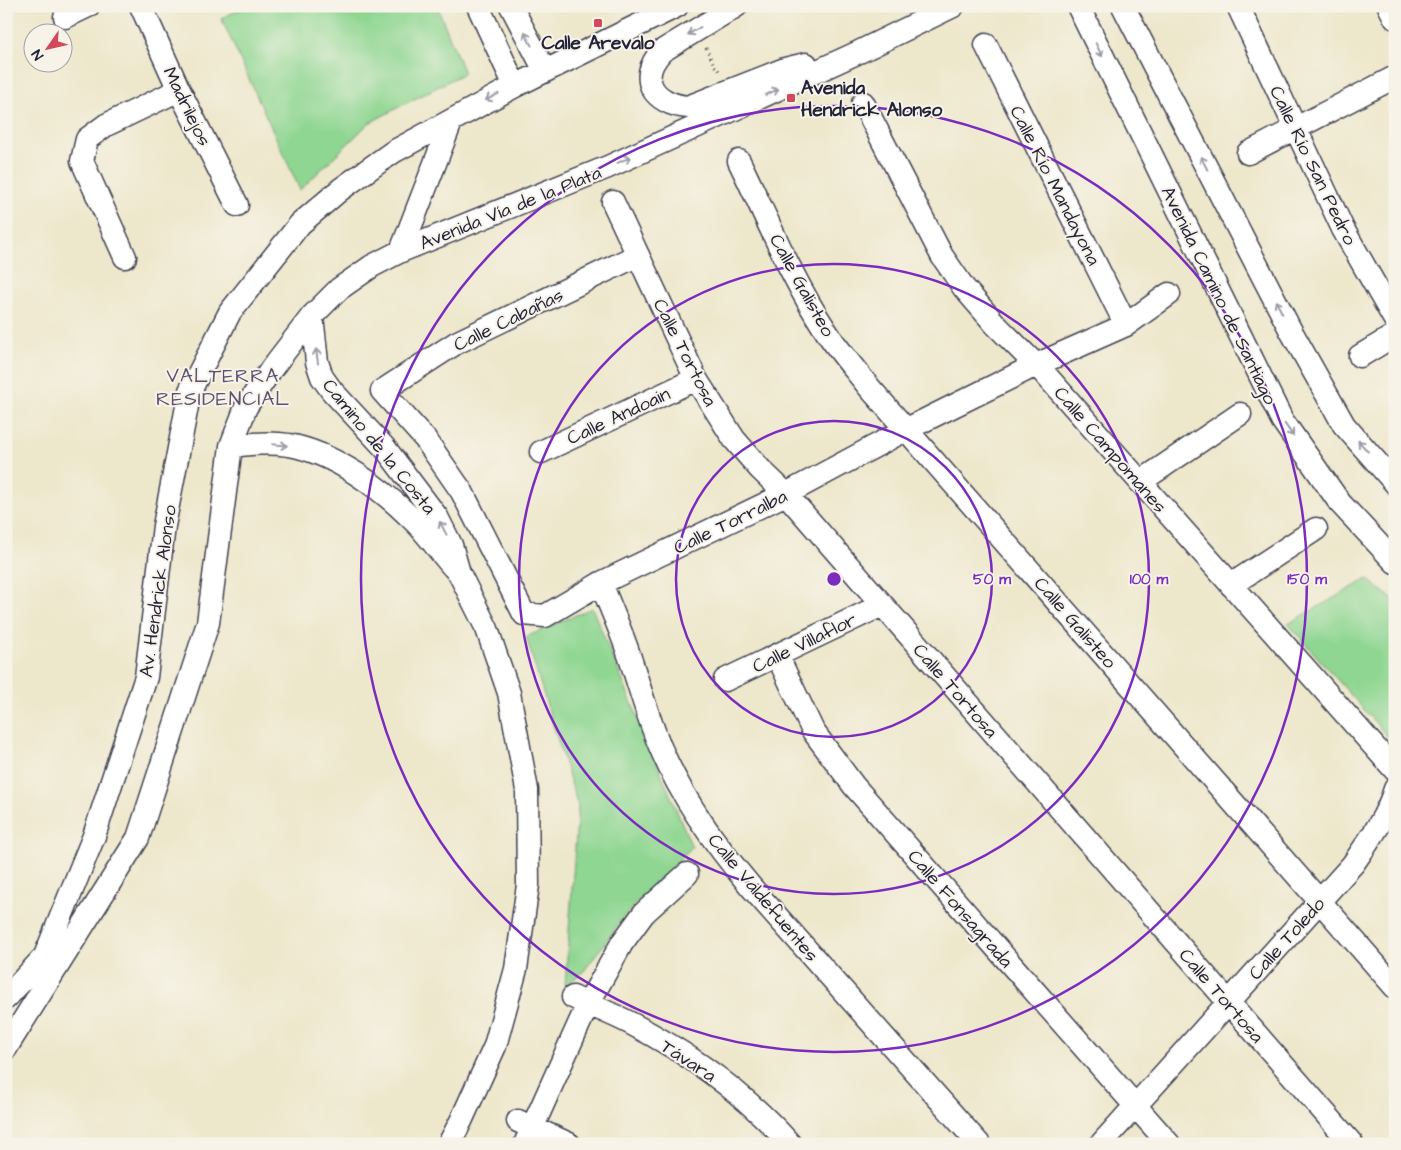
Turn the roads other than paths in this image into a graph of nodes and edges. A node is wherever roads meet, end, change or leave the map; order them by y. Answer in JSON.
{"nodes":[{"id":1,"x":88,"y":6,"type":"edge"},
{"id":2,"x":141,"y":6,"type":"edge"},
{"id":3,"x":478,"y":6,"type":"edge"},
{"id":4,"x":511,"y":6,"type":"edge"},
{"id":5,"x":677,"y":6,"type":"edge"},
{"id":6,"x":736,"y":6,"type":"edge"},
{"id":7,"x":953,"y":6,"type":"edge"},
{"id":8,"x":1078,"y":6,"type":"edge"},
{"id":9,"x":1123,"y":6,"type":"edge"},
{"id":10,"x":1238,"y":6,"type":"edge"},
{"id":11,"x":1389,"y":6,"type":"edge"},
{"id":12,"x":65,"y":17,"type":"dead end"},
{"id":13,"x":1395,"y":18,"type":"edge"},
{"id":14,"x":986,"y":45,"type":"dead end"},
{"id":15,"x":859,"y":52,"type":"junction"},
{"id":16,"x":545,"y":71,"type":"junction"},
{"id":17,"x":1395,"y":77,"type":"edge"},
{"id":18,"x":515,"y":86,"type":"junction"},
{"id":19,"x":179,"y":90,"type":"junction"},
{"id":20,"x":863,"y":103,"type":"dead end"},
{"id":21,"x":451,"y":122,"type":"junction"},
{"id":22,"x":1295,"y":128,"type":"junction"},
{"id":23,"x":1248,"y":153,"type":"dead end"},
{"id":24,"x":739,"y":161,"type":"dead end"},
{"id":25,"x":613,"y":202,"type":"dead end"},
{"id":26,"x":237,"y":205,"type":"dead end"},
{"id":27,"x":401,"y":251,"type":"junction"},
{"id":28,"x":638,"y":255,"type":"junction"},
{"id":29,"x":125,"y":257,"type":"dead end"},
{"id":30,"x":1168,"y":294,"type":"dead end"},
{"id":31,"x":312,"y":316,"type":"junction"},
{"id":32,"x":1395,"y":320,"type":"edge"},
{"id":33,"x":1126,"y":325,"type":"junction"},
{"id":34,"x":1395,"y":335,"type":"edge"},
{"id":35,"x":1360,"y":356,"type":"dead end"},
{"id":36,"x":1036,"y":365,"type":"junction"},
{"id":37,"x":696,"y":379,"type":"junction"},
{"id":38,"x":382,"y":391,"type":"joint"},
{"id":39,"x":1240,"y":414,"type":"dead end"},
{"id":40,"x":907,"y":429,"type":"junction"},
{"id":41,"x":231,"y":446,"type":"junction"},
{"id":42,"x":541,"y":452,"type":"dead end"},
{"id":43,"x":1140,"y":482,"type":"junction"},
{"id":44,"x":1395,"y":483,"type":"edge"},
{"id":45,"x":786,"y":494,"type":"junction"},
{"id":46,"x":1316,"y":529,"type":"dead end"},
{"id":47,"x":1395,"y":562,"type":"edge"},
{"id":48,"x":459,"y":574,"type":"junction"},
{"id":49,"x":601,"y":583,"type":"junction"},
{"id":50,"x":1231,"y":585,"type":"junction"},
{"id":51,"x":882,"y":605,"type":"junction"},
{"id":52,"x":777,"y":655,"type":"junction"},
{"id":53,"x":725,"y":680,"type":"dead end"},
{"id":54,"x":1395,"y":770,"type":"edge"},
{"id":55,"x":1395,"y":789,"type":"edge"},
{"id":56,"x":687,"y":874,"type":"dead end"},
{"id":57,"x":1320,"y":901,"type":"junction"},
{"id":58,"x":1395,"y":987,"type":"edge"},
{"id":59,"x":6,"y":998,"type":"edge"},
{"id":60,"x":580,"y":1000,"type":"junction"},
{"id":61,"x":1228,"y":1002,"type":"junction"},
{"id":62,"x":6,"y":1048,"type":"edge"},
{"id":63,"x":1136,"y":1105,"type":"junction"},
{"id":64,"x":525,"y":1131,"type":"edge"},
{"id":65,"x":449,"y":1144,"type":"edge"},
{"id":66,"x":569,"y":1144,"type":"edge"},
{"id":67,"x":790,"y":1144,"type":"edge"},
{"id":68,"x":979,"y":1144,"type":"edge"},
{"id":69,"x":1101,"y":1144,"type":"edge"},
{"id":70,"x":1169,"y":1144,"type":"edge"},
{"id":71,"x":1352,"y":1144,"type":"edge"}],
"edges":[{"from":1,"to":12,"type":"street"},
{"from":2,"to":19,"type":"street","name":"Madrilejos"},
{"from":3,"to":18,"type":"street"},
{"from":16,"to":4,"type":"street","one_way":true},
{"from":5,"to":16,"type":"street"},
{"from":6,"to":15,"type":"street","name":"Avenida Vía de la Plata","one_way":true},
{"from":7,"to":15,"type":"street","name":"Avenida Vía de la Plata"},
{"from":8,"to":47,"type":"street","name":"Avenida Camino de Santiago","one_way":true},
{"from":44,"to":9,"type":"street","one_way":true},
{"from":10,"to":22,"type":"street","name":"Calle Río San Pedro"},
{"from":11,"to":13,"type":"street"},
{"from":14,"to":33,"type":"street","name":"Calle Río Mandayona"},
{"from":27,"to":15,"type":"street","name":"Avenida Vía de la Plata","one_way":true},
{"from":16,"to":18,"type":"street"},
{"from":17,"to":22,"type":"street"},
{"from":18,"to":21,"type":"street","one_way":true},
{"from":19,"to":26,"type":"street","name":"Madrilejos"},
{"from":19,"to":29,"type":"street"},
{"from":20,"to":36,"type":"street","name":"Calle Campomanes"},
{"from":21,"to":27,"type":"street"},
{"from":21,"to":59,"type":"street","name":"Av. Hendrick Alonso"},
{"from":22,"to":23,"type":"street"},
{"from":22,"to":32,"type":"street","name":"Calle Río San Pedro"},
{"from":24,"to":40,"type":"street","name":"Calle Galisteo"},
{"from":25,"to":28,"type":"street","name":"Calle Tortosa"},
{"from":27,"to":31,"type":"street","name":"Avenida Vía de la Plata"},
{"from":28,"to":37,"type":"street","name":"Calle Tortosa"},
{"from":28,"to":38,"type":"street","name":"Calle Cabañas"},
{"from":30,"to":33,"type":"street","name":"Calle Torralba"},
{"from":31,"to":41,"type":"street","name":"Avenida Vía de la Plata"},
{"from":48,"to":31,"type":"street","name":"Camino de la Costa","one_way":true},
{"from":33,"to":36,"type":"street","name":"Calle Torralba"},
{"from":34,"to":35,"type":"street"},
{"from":36,"to":40,"type":"street","name":"Calle Torralba"},
{"from":36,"to":43,"type":"street","name":"Calle Campomanes"},
{"from":37,"to":42,"type":"street","name":"Calle Andoain"},
{"from":37,"to":45,"type":"street","name":"Calle Tortosa"},
{"from":38,"to":49,"type":"street","name":"Calle Torralba"},
{"from":39,"to":43,"type":"street"},
{"from":40,"to":45,"type":"street","name":"Calle Torralba"},
{"from":40,"to":57,"type":"street","name":"Calle Galisteo"},
{"from":41,"to":48,"type":"street","name":"Camino de la Costa","one_way":true},
{"from":41,"to":62,"type":"street"},
{"from":43,"to":50,"type":"street","name":"Calle Campomanes"},
{"from":45,"to":49,"type":"street","name":"Calle Torralba"},
{"from":45,"to":51,"type":"street","name":"Calle Tortosa"},
{"from":46,"to":50,"type":"street"},
{"from":48,"to":65,"type":"street","name":"Camino de la Costa"},
{"from":49,"to":68,"type":"street","name":"Calle Valdefuentes"},
{"from":50,"to":54,"type":"street","name":"Calle Campomanes"},
{"from":51,"to":52,"type":"street","name":"Calle Villaflor"},
{"from":51,"to":61,"type":"street","name":"Calle Tortosa"},
{"from":52,"to":53,"type":"street","name":"Calle Villaflor"},
{"from":52,"to":63,"type":"street","name":"Calle Fonsagrada"},
{"from":55,"to":57,"type":"street","name":"Calle Toledo"},
{"from":56,"to":60,"type":"street"},
{"from":57,"to":58,"type":"street","name":"Calle Galisteo"},
{"from":57,"to":61,"type":"street","name":"Calle Toledo"},
{"from":60,"to":64,"type":"street"},
{"from":60,"to":67,"type":"street","name":"Távara"},
{"from":61,"to":63,"type":"street","name":"Calle Toledo"},
{"from":61,"to":71,"type":"street","name":"Calle Tortosa"},
{"from":63,"to":69,"type":"street","name":"Calle Toledo"},
{"from":63,"to":70,"type":"street","name":"Calle Fonsagrada"},
{"from":64,"to":66,"type":"street"}]}
